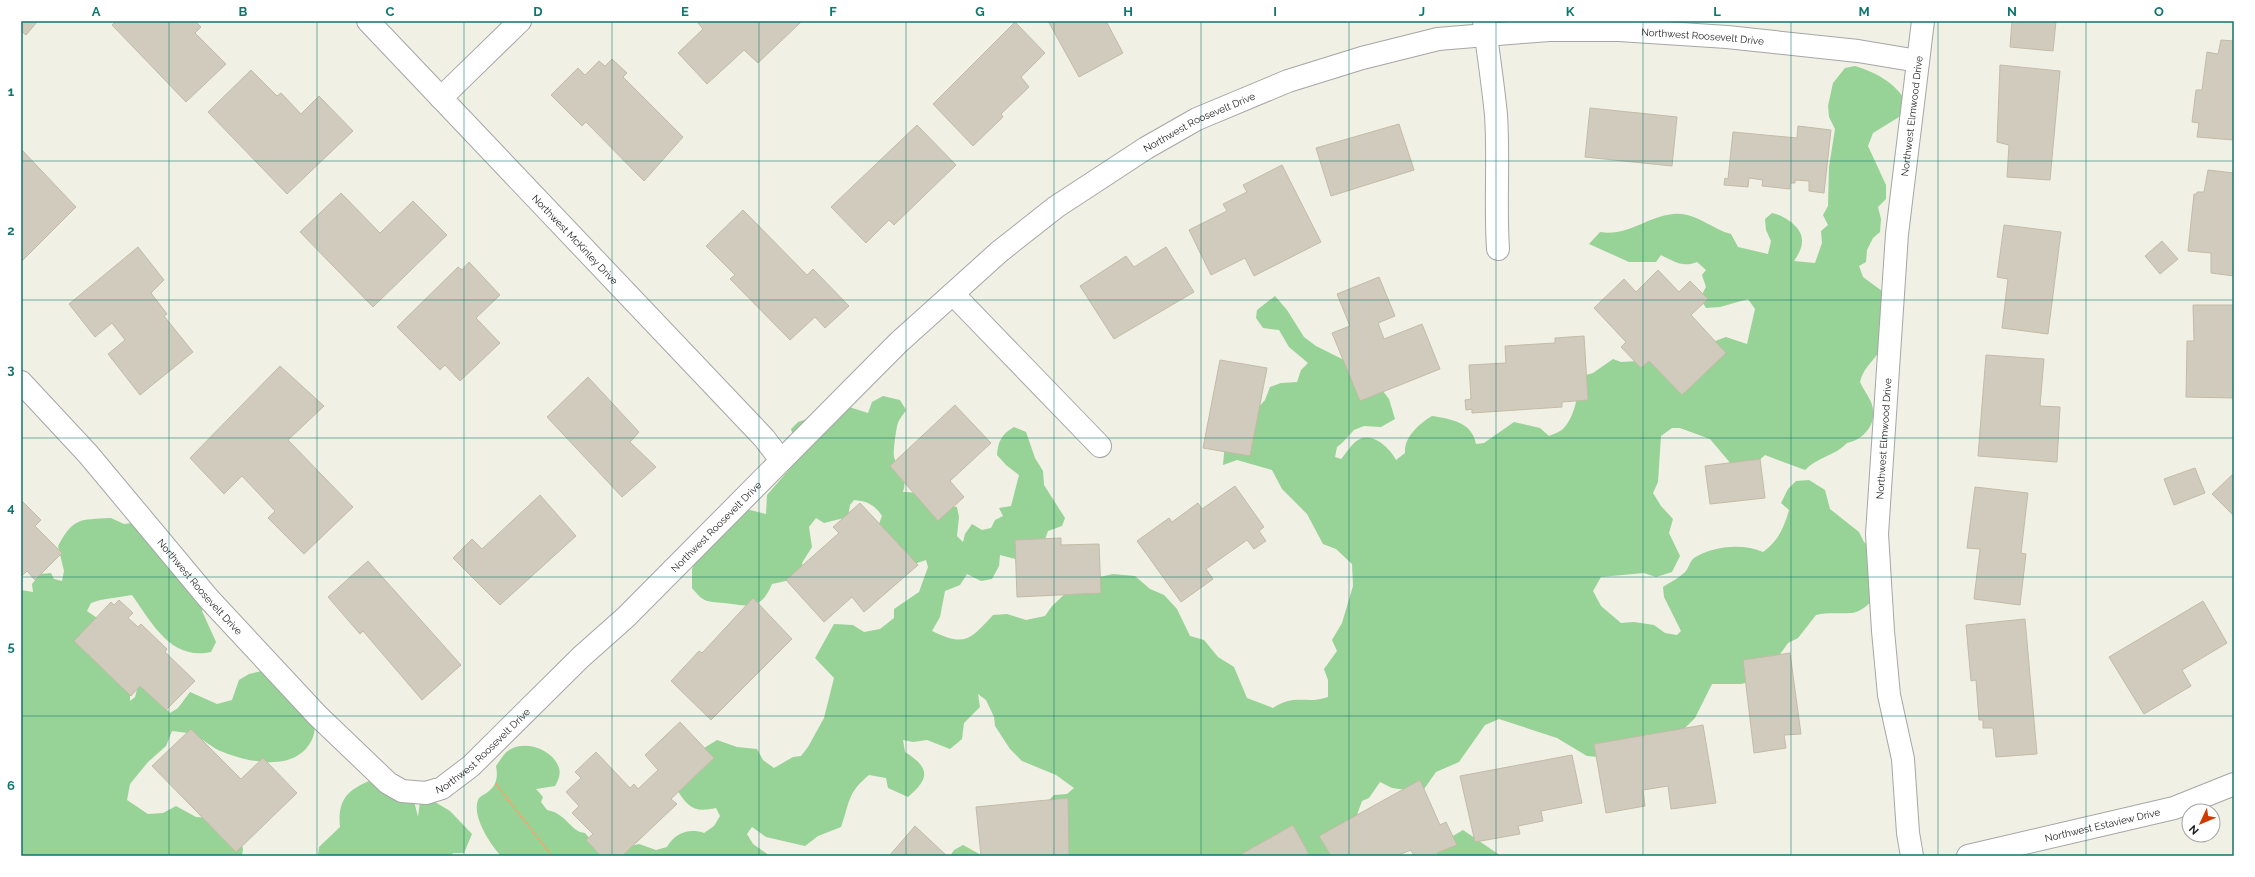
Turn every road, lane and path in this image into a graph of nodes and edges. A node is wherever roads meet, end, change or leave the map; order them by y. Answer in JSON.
{"nodes":[{"id":1,"x":368,"y":21,"type":"edge"},
{"id":2,"x":520,"y":21,"type":"edge"},
{"id":3,"x":1923,"y":21,"type":"edge"},
{"id":4,"x":1485,"y":28,"type":"edge"},
{"id":5,"x":1918,"y":61,"type":"junction"},
{"id":6,"x":441,"y":98,"type":"junction"},
{"id":7,"x":1498,"y":249,"type":"dead end"},
{"id":8,"x":952,"y":294,"type":"junction"},
{"id":9,"x":21,"y":382,"type":"edge"},
{"id":10,"x":1100,"y":446,"type":"dead end"},
{"id":11,"x":781,"y":460,"type":"junction"},
{"id":12,"x":478,"y":760,"type":"junction"},
{"id":13,"x":2234,"y":784,"type":"edge"},
{"id":14,"x":552,"y":856,"type":"edge"},
{"id":15,"x":1912,"y":856,"type":"edge"},
{"id":16,"x":1968,"y":856,"type":"edge"}],
"edges":[{"from":1,"to":6,"type":"street","name":"Northwest McKinley Drive"},
{"from":2,"to":6,"type":"street"},
{"from":3,"to":5,"type":"street","name":"Northwest Elmwood Drive"},
{"from":4,"to":5,"type":"street","name":"Northwest Roosevelt Drive"},
{"from":4,"to":7,"type":"street"},
{"from":4,"to":8,"type":"street","name":"Northwest Roosevelt Drive"},
{"from":5,"to":15,"type":"street","name":"Northwest Elmwood Drive"},
{"from":6,"to":11,"type":"street","name":"Northwest McKinley Drive"},
{"from":8,"to":10,"type":"street"},
{"from":8,"to":11,"type":"street","name":"Northwest Roosevelt Drive"},
{"from":9,"to":12,"type":"street","name":"Northwest Roosevelt Drive"},
{"from":11,"to":12,"type":"street","name":"Northwest Roosevelt Drive"},
{"from":12,"to":14,"type":"path"},
{"from":13,"to":16,"type":"street","name":"Northwest Estaview Drive"}]}
